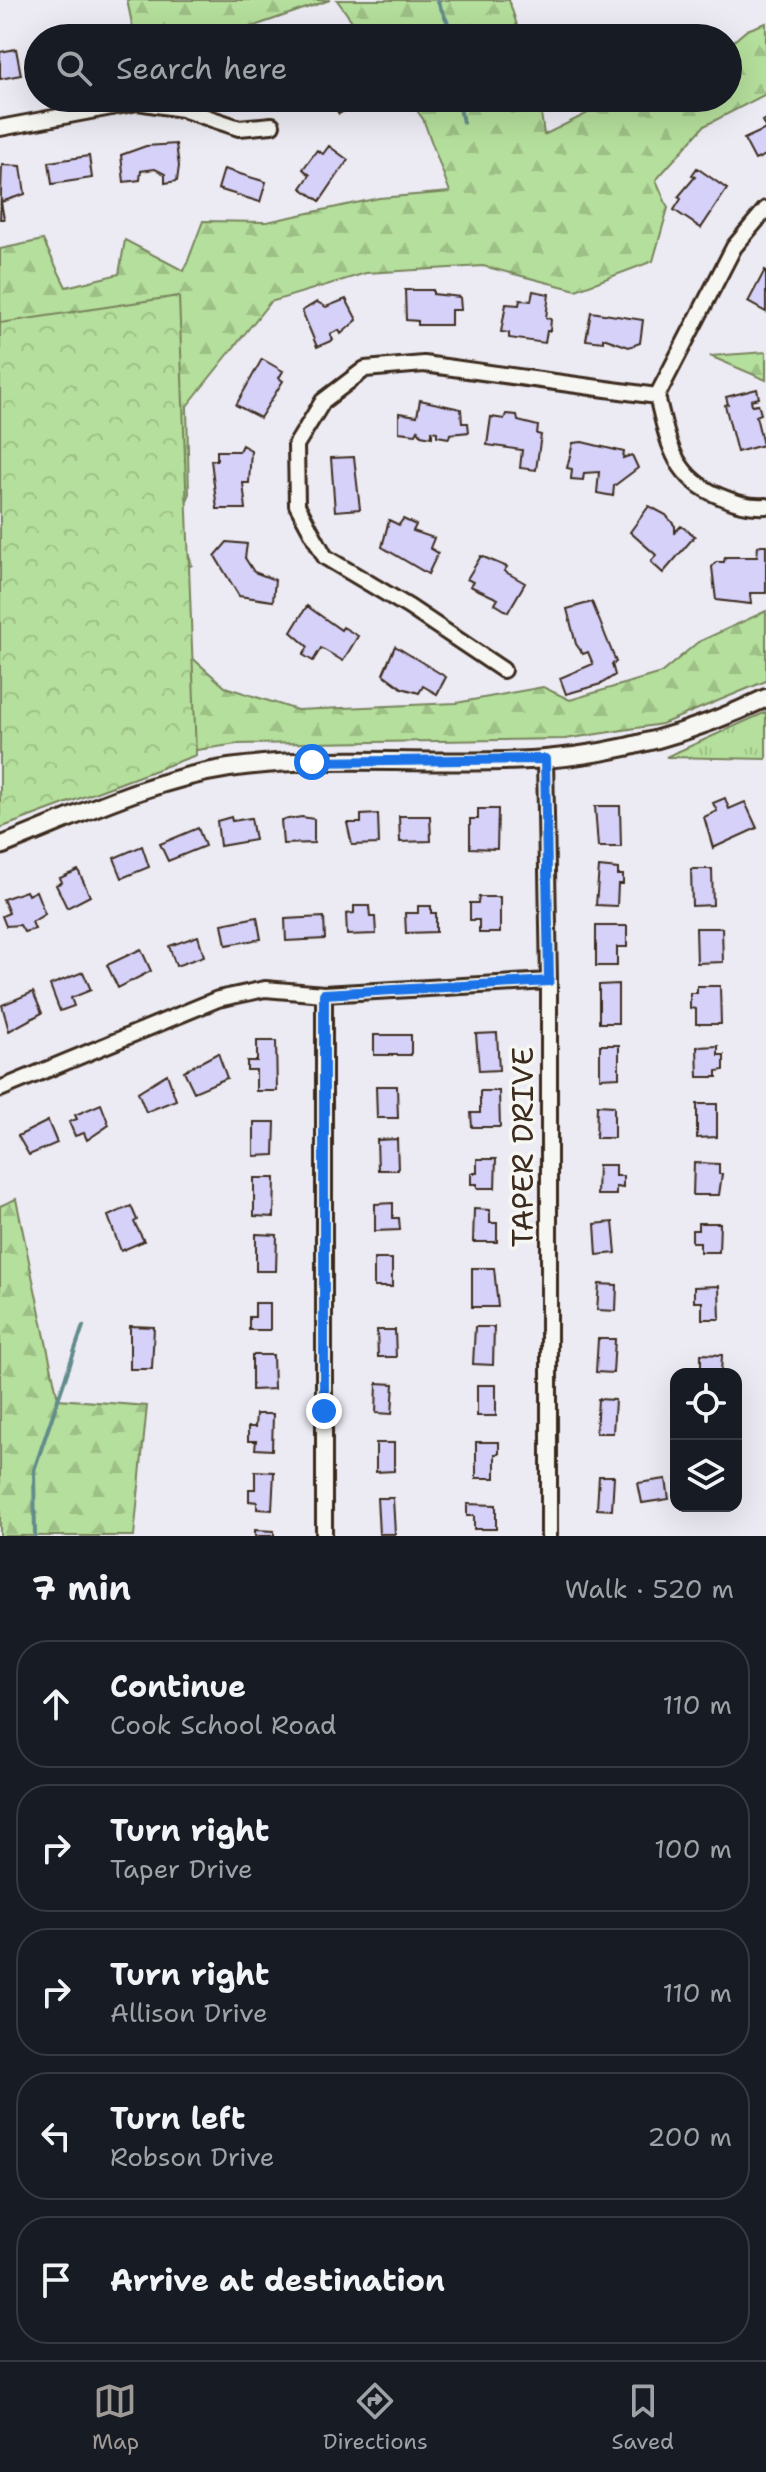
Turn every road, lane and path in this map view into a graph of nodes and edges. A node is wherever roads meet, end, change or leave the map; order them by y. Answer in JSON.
{"nodes":[{"id":1,"x":85,"y":112,"type":"edge"},
{"id":2,"x":191,"y":112,"type":"edge"},
{"id":3,"x":272,"y":125,"type":"dead end"},
{"id":4,"x":0,"y":128,"type":"edge"},
{"id":5,"x":766,"y":209,"type":"edge"},
{"id":6,"x":657,"y":396,"type":"junction"},
{"id":7,"x":766,"y":506,"type":"edge"},
{"id":8,"x":503,"y":670,"type":"dead end"},
{"id":9,"x":766,"y":698,"type":"edge"},
{"id":10,"x":545,"y":759,"type":"junction"},
{"id":11,"x":0,"y":846,"type":"edge"},
{"id":12,"x":549,"y":981,"type":"junction"},
{"id":13,"x":324,"y":994,"type":"junction"},
{"id":14,"x":0,"y":1089,"type":"edge"},
{"id":15,"x":324,"y":1536,"type":"edge"},
{"id":16,"x":549,"y":1536,"type":"edge"}],
"edges":[{"from":1,"to":4,"type":"street"},
{"from":2,"to":3,"type":"street"},
{"from":5,"to":6,"type":"street"},
{"from":6,"to":7,"type":"street"},
{"from":6,"to":8,"type":"street"},
{"from":9,"to":10,"type":"street"},
{"from":10,"to":11,"type":"street"},
{"from":10,"to":12,"type":"street","name":"TAPER DRIVE"},
{"from":12,"to":13,"type":"street"},
{"from":12,"to":16,"type":"street","name":"TAPER DRIVE"},
{"from":13,"to":14,"type":"street"},
{"from":13,"to":15,"type":"street"}]}
